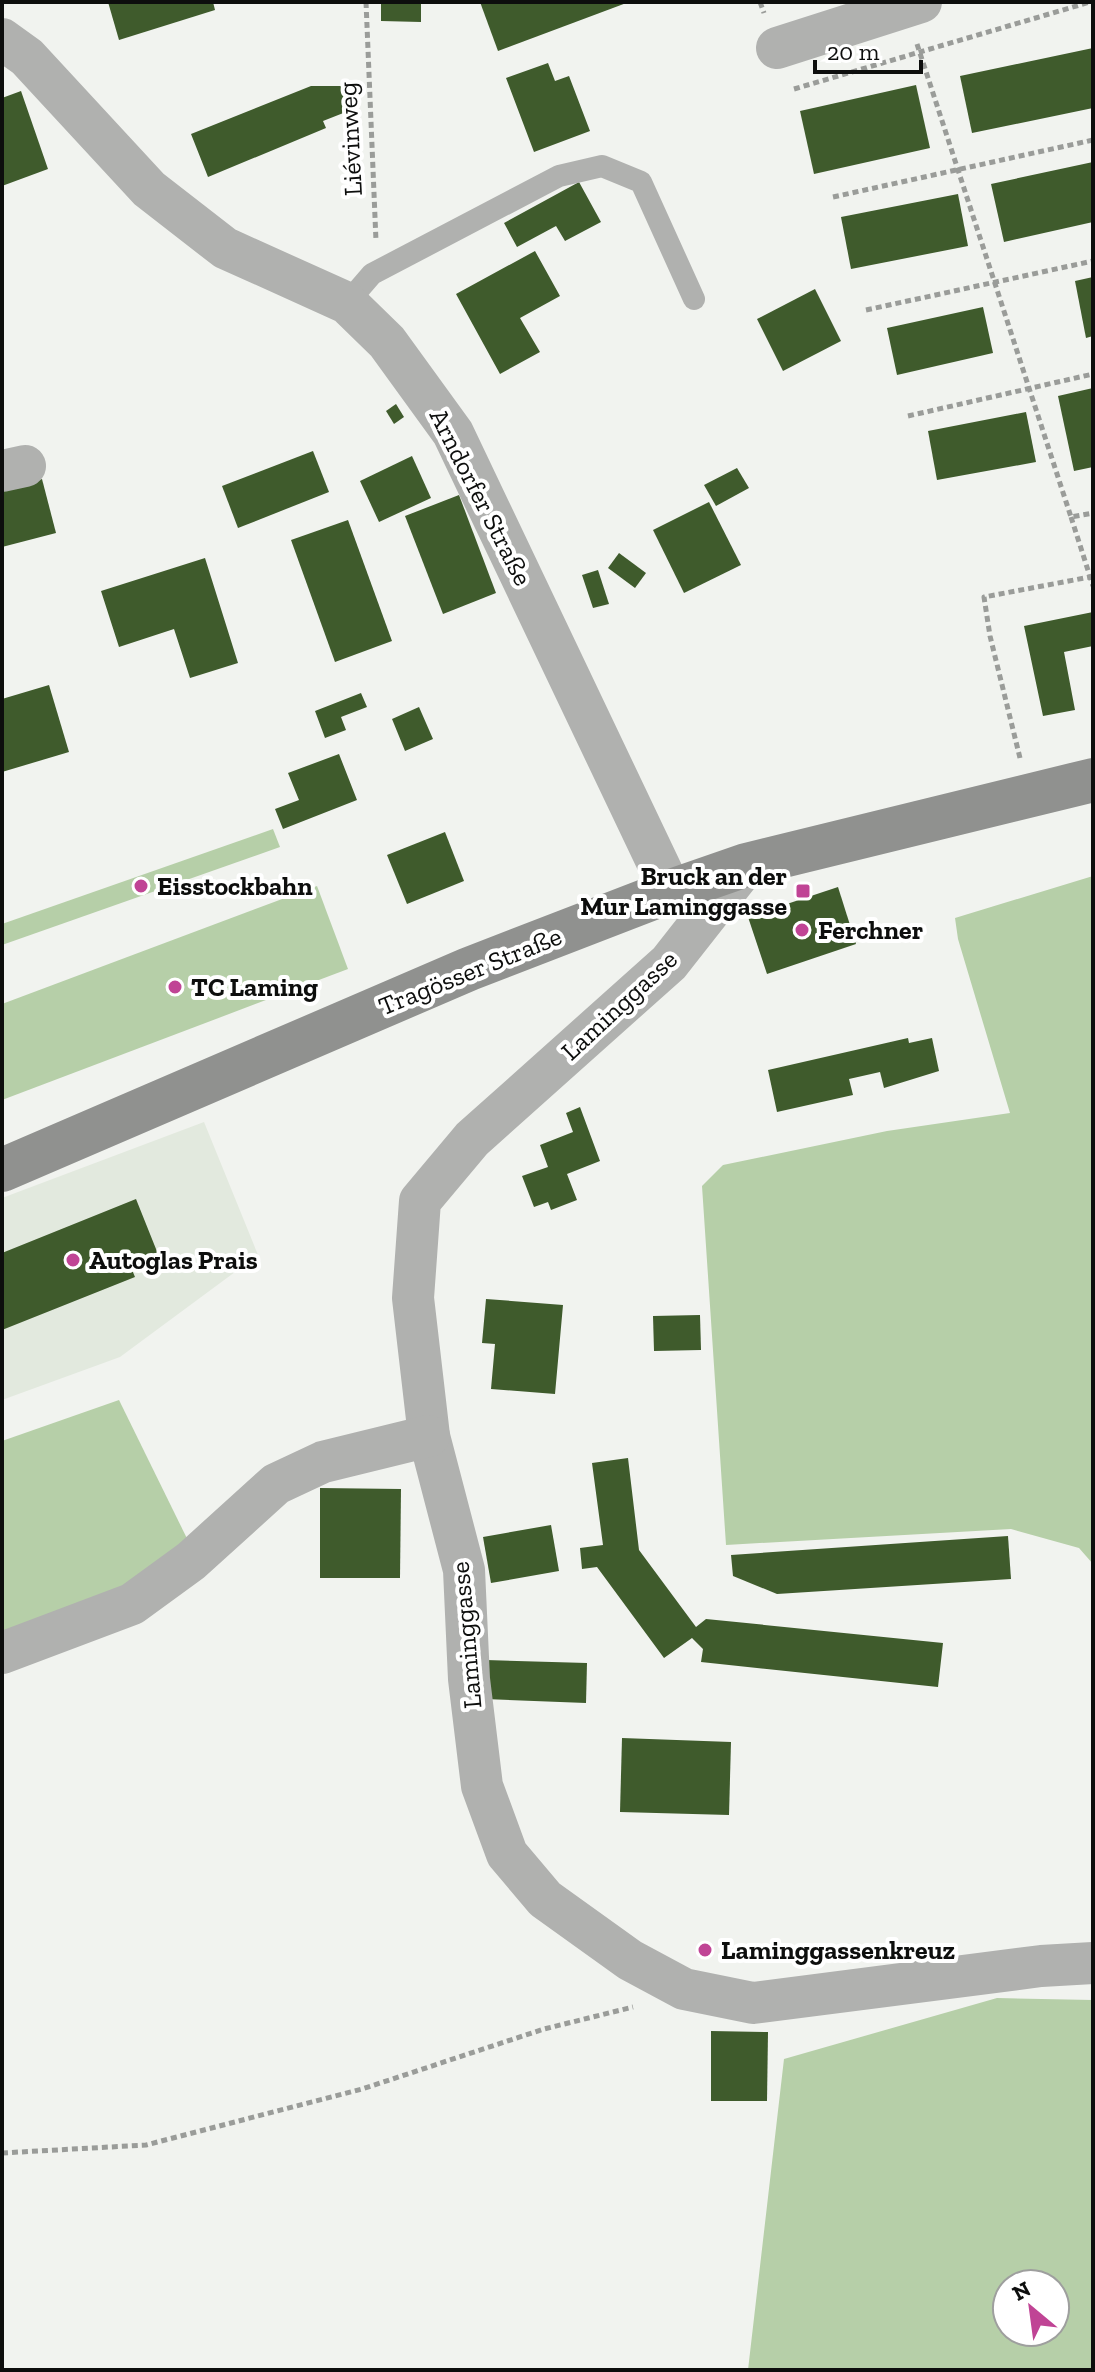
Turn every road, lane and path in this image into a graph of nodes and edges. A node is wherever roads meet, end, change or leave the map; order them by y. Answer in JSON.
{"nodes":[{"id":1,"x":366,"y":2,"type":"edge"},
{"id":2,"x":1090,"y":2,"type":"edge"},
{"id":3,"x":915,"y":4,"type":"edge"},
{"id":4,"x":2,"y":39,"type":"edge"},
{"id":5,"x":777,"y":48,"type":"dead end"},
{"id":6,"x":919,"y":51,"type":"junction"},
{"id":7,"x":794,"y":89,"type":"dead end"},
{"id":8,"x":1093,"y":140,"type":"edge"},
{"id":9,"x":958,"y":170,"type":"junction"},
{"id":10,"x":833,"y":197,"type":"dead end"},
{"id":11,"x":1093,"y":261,"type":"edge"},
{"id":12,"x":995,"y":282,"type":"junction"},
{"id":13,"x":359,"y":289,"type":"junction"},
{"id":14,"x":694,"y":299,"type":"dead end"},
{"id":15,"x":866,"y":310,"type":"dead end"},
{"id":16,"x":1093,"y":374,"type":"edge"},
{"id":17,"x":1029,"y":387,"type":"junction"},
{"id":18,"x":908,"y":416,"type":"dead end"},
{"id":19,"x":1093,"y":513,"type":"edge"},
{"id":20,"x":1071,"y":517,"type":"junction"},
{"id":21,"x":1090,"y":577,"type":"junction"},
{"id":22,"x":1093,"y":586,"type":"edge"},
{"id":23,"x":1093,"y":780,"type":"edge"},
{"id":24,"x":1029,"y":794,"type":"junction"},
{"id":25,"x":746,"y":865,"type":"junction"},
{"id":26,"x":671,"y":891,"type":"junction"},
{"id":27,"x":2,"y":1170,"type":"edge"},
{"id":28,"x":429,"y":1436,"type":"junction"},
{"id":29,"x":2,"y":1653,"type":"edge"},
{"id":30,"x":1093,"y":1963,"type":"edge"},
{"id":31,"x":684,"y":1989,"type":"junction"},
{"id":32,"x":2,"y":2153,"type":"edge"}],
"edges":[{"from":1,"to":13,"type":"path","name":"Liévinweg"},
{"from":2,"to":6,"type":"path"},
{"from":3,"to":5,"type":"street"},
{"from":3,"to":6,"type":"path"},
{"from":4,"to":13,"type":"street","name":"Arndorfer Straße"},
{"from":6,"to":7,"type":"path"},
{"from":6,"to":9,"type":"path"},
{"from":8,"to":9,"type":"path"},
{"from":9,"to":10,"type":"path"},
{"from":9,"to":12,"type":"path"},
{"from":11,"to":12,"type":"path"},
{"from":12,"to":15,"type":"path"},
{"from":12,"to":17,"type":"path"},
{"from":13,"to":14,"type":"lane"},
{"from":13,"to":26,"type":"street","name":"Arndorfer Straße"},
{"from":16,"to":17,"type":"path"},
{"from":17,"to":18,"type":"path"},
{"from":17,"to":20,"type":"path"},
{"from":19,"to":20,"type":"path"},
{"from":20,"to":21,"type":"path"},
{"from":21,"to":22,"type":"path"},
{"from":21,"to":24,"type":"path"},
{"from":23,"to":24,"type":"main road","name":"Tragösser Straße"},
{"from":24,"to":25,"type":"main road","name":"Tragösser Straße"},
{"from":25,"to":26,"type":"main road","name":"Tragösser Straße"},
{"from":25,"to":28,"type":"street","name":"Laminggasse"},
{"from":26,"to":27,"type":"main road","name":"Tragösser Straße"},
{"from":28,"to":29,"type":"street"},
{"from":28,"to":31,"type":"street","name":"Laminggasse"},
{"from":30,"to":31,"type":"street","name":"Laminggasse"},
{"from":31,"to":32,"type":"path"}]}
